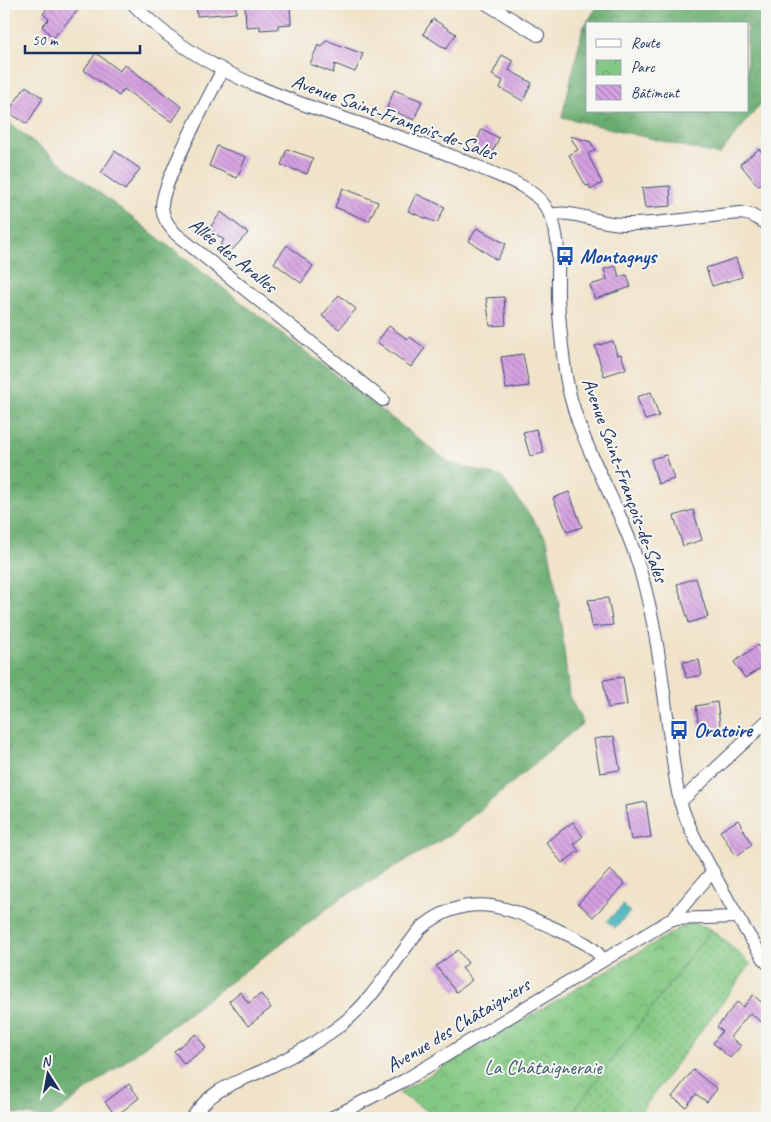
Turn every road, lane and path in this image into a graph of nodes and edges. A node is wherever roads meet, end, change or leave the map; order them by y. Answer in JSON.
{"nodes":[{"id":1,"x":133,"y":4,"type":"edge"},
{"id":2,"x":487,"y":4,"type":"edge"},
{"id":3,"x":538,"y":35,"type":"dead end"},
{"id":4,"x":222,"y":70,"type":"junction"},
{"id":5,"x":550,"y":215,"type":"junction"},
{"id":6,"x":767,"y":224,"type":"edge"},
{"id":7,"x":383,"y":400,"type":"dead end"},
{"id":8,"x":767,"y":720,"type":"edge"},
{"id":9,"x":680,"y":802,"type":"junction"},
{"id":10,"x":713,"y":871,"type":"junction"},
{"id":11,"x":737,"y":917,"type":"junction"},
{"id":12,"x":672,"y":919,"type":"junction"},
{"id":13,"x":603,"y":960,"type":"junction"},
{"id":14,"x":767,"y":963,"type":"edge"},
{"id":15,"x":192,"y":1118,"type":"edge"},
{"id":16,"x":331,"y":1118,"type":"edge"}],
"edges":[{"from":1,"to":4,"type":"street","name":"Avenue Saint-François-de-Sales"},
{"from":2,"to":3,"type":"street"},
{"from":4,"to":5,"type":"street","name":"Avenue Saint-François-de-Sales"},
{"from":4,"to":7,"type":"street","name":"Allée des Aralles"},
{"from":5,"to":6,"type":"street"},
{"from":5,"to":9,"type":"street","name":"Avenue Saint-François-de-Sales"},
{"from":8,"to":9,"type":"street"},
{"from":9,"to":10,"type":"street","name":"Avenue Saint-François-de-Sales"},
{"from":10,"to":11,"type":"street","name":"Avenue Saint-François-de-Sales"},
{"from":10,"to":12,"type":"street","name":"Avenue des Châtaigniers"},
{"from":11,"to":12,"type":"street","name":"Avenue des Châtaigniers"},
{"from":11,"to":14,"type":"street","name":"Avenue Saint-François-de-Sales"},
{"from":12,"to":13,"type":"street","name":"Avenue des Châtaigniers"},
{"from":13,"to":15,"type":"street"},
{"from":13,"to":16,"type":"street","name":"Avenue des Châtaigniers"}]}
